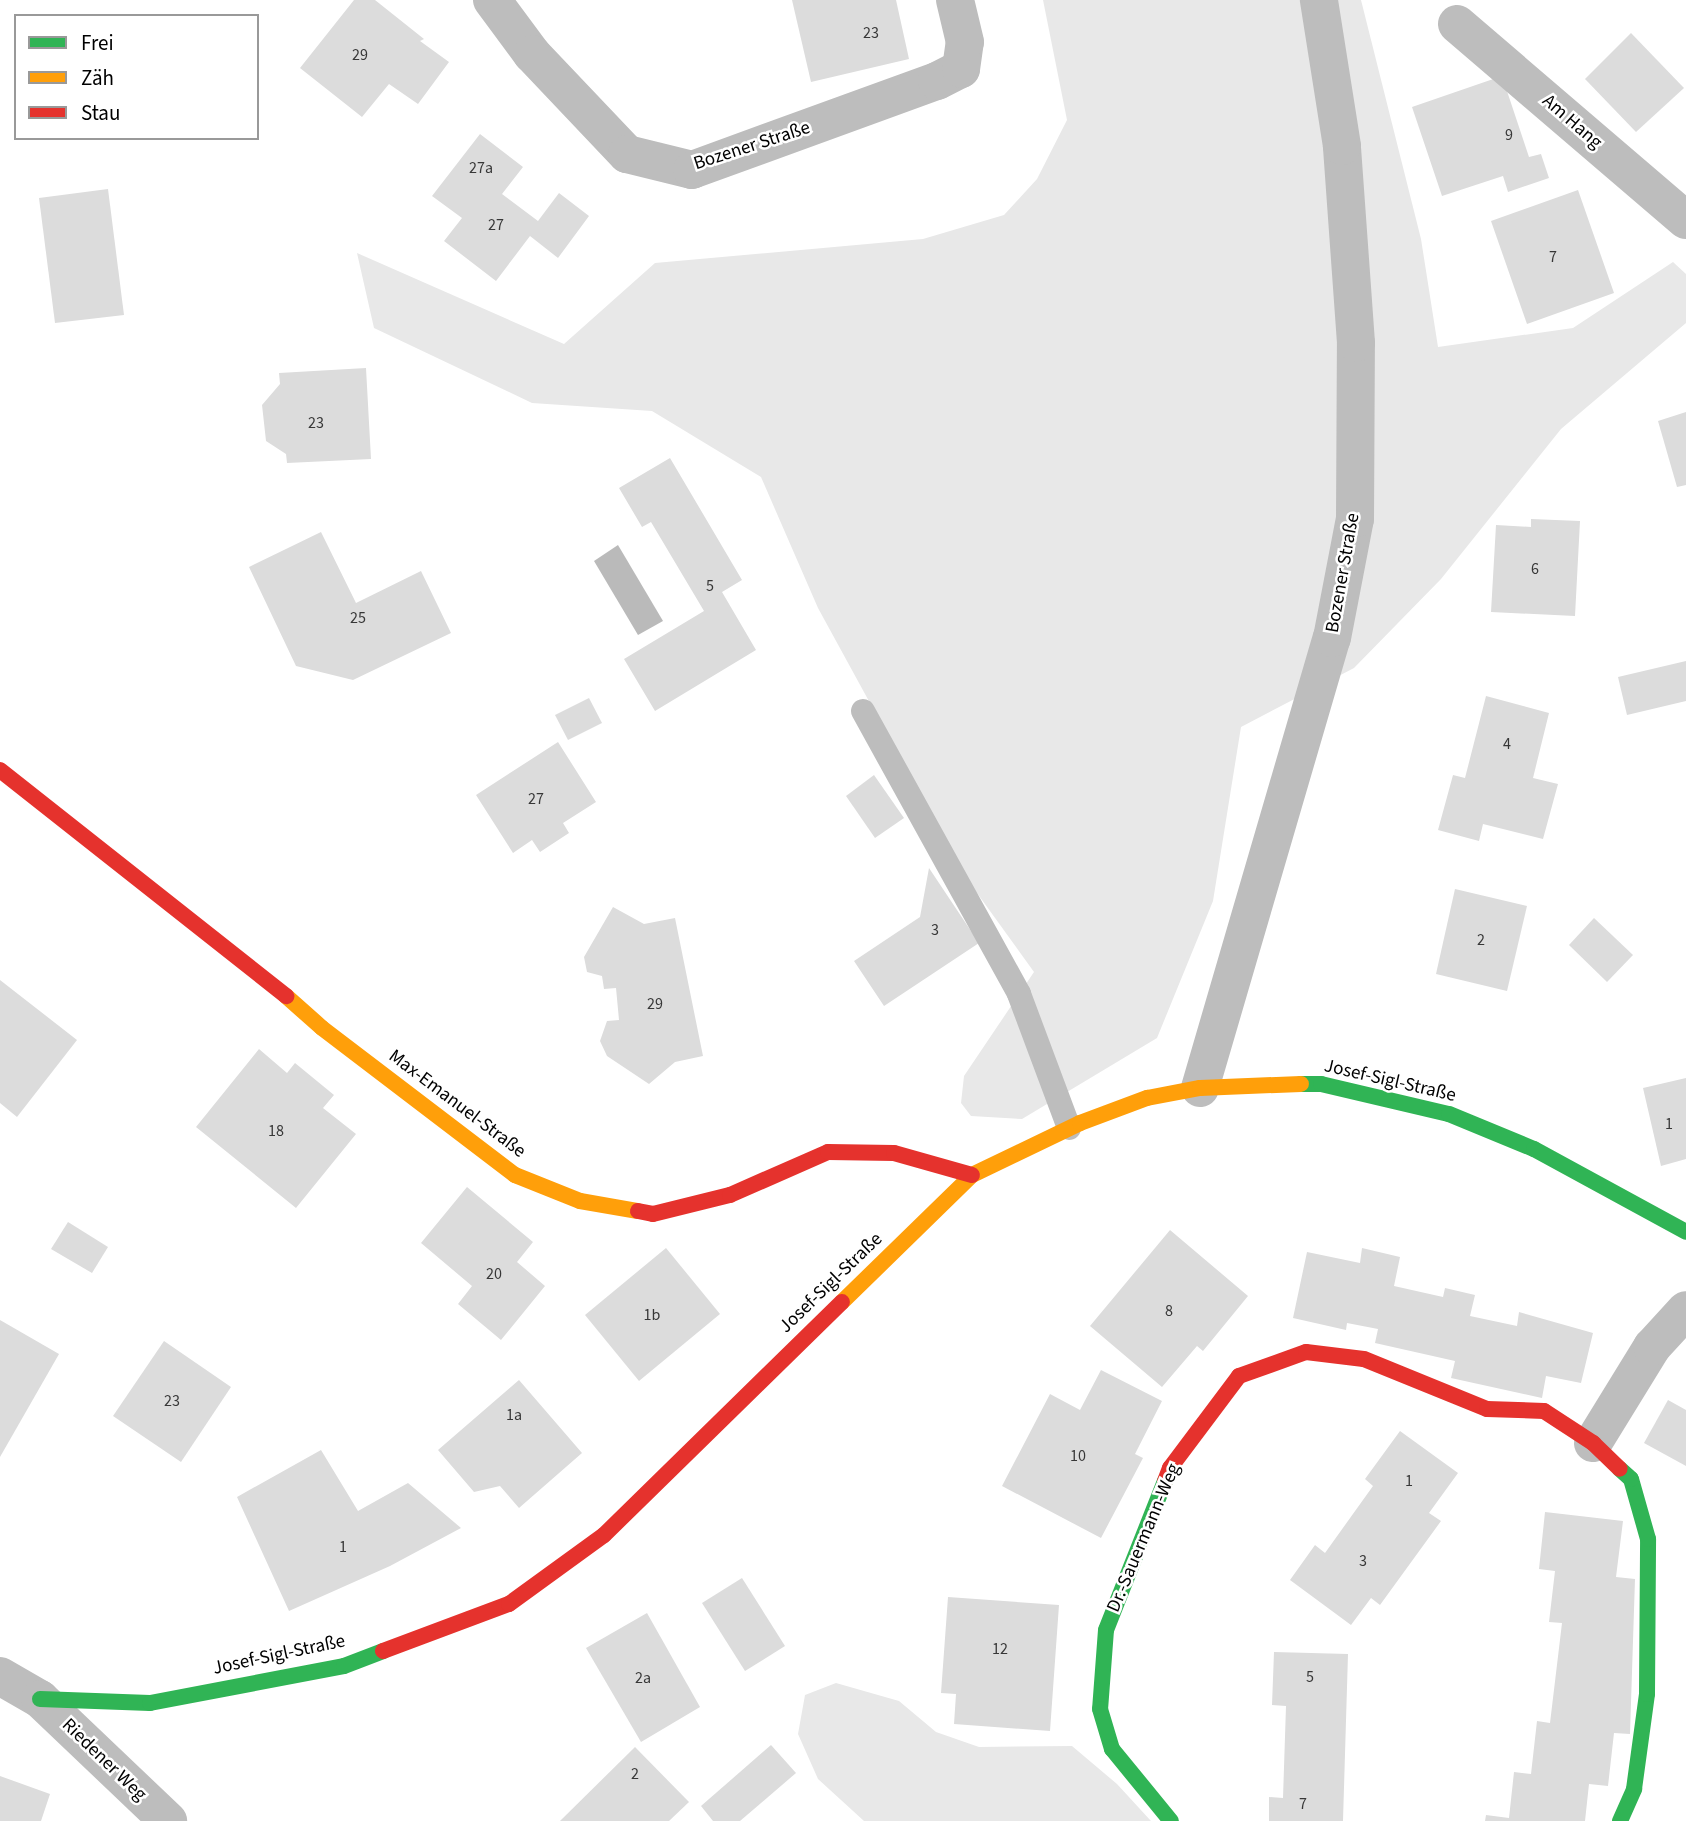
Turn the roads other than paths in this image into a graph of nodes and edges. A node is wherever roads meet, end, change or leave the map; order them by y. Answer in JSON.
{"nodes":[{"id":1,"x":492,"y":0,"type":"edge"},
{"id":2,"x":955,"y":0,"type":"edge"},
{"id":3,"x":1319,"y":0,"type":"edge"},
{"id":4,"x":1457,"y":24,"type":"dead end"},
{"id":5,"x":1686,"y":220,"type":"edge"},
{"id":6,"x":863,"y":711,"type":"dead end"},
{"id":7,"x":0,"y":770,"type":"edge"},
{"id":8,"x":1200,"y":1088,"type":"junction"},
{"id":9,"x":1069,"y":1128,"type":"junction"},
{"id":10,"x":972,"y":1175,"type":"junction"},
{"id":11,"x":1686,"y":1232,"type":"edge"},
{"id":12,"x":1686,"y":1310,"type":"edge"},
{"id":13,"x":1593,"y":1443,"type":"junction"},
{"id":14,"x":0,"y":1676,"type":"edge"},
{"id":15,"x":40,"y":1699,"type":"junction"},
{"id":16,"x":168,"y":1821,"type":"edge"},
{"id":17,"x":1171,"y":1821,"type":"edge"},
{"id":18,"x":1620,"y":1821,"type":"edge"}],
"edges":[{"from":1,"to":2,"type":"street","name":"Bozener Straße"},
{"from":3,"to":8,"type":"street","name":"Bozener Straße"},
{"from":4,"to":5,"type":"street","name":"Am Hang"},
{"from":6,"to":9,"type":"lane"},
{"from":7,"to":10,"type":"street","name":"Max-Emanuel-Straße"},
{"from":8,"to":9,"type":"street","name":"Josef-Sigl-Straße"},
{"from":8,"to":11,"type":"street","name":"Josef-Sigl-Straße"},
{"from":9,"to":10,"type":"street","name":"Josef-Sigl-Straße"},
{"from":10,"to":15,"type":"street","name":"Josef-Sigl-Straße"},
{"from":12,"to":13,"type":"street"},
{"from":13,"to":17,"type":"street","name":"Dr.-Sauermann-Weg"},
{"from":13,"to":18,"type":"street","name":"Dr.-Sauermann-Weg"},
{"from":14,"to":15,"type":"street","name":"Riedener Weg"},
{"from":15,"to":16,"type":"street","name":"Riedener Weg"}]}
